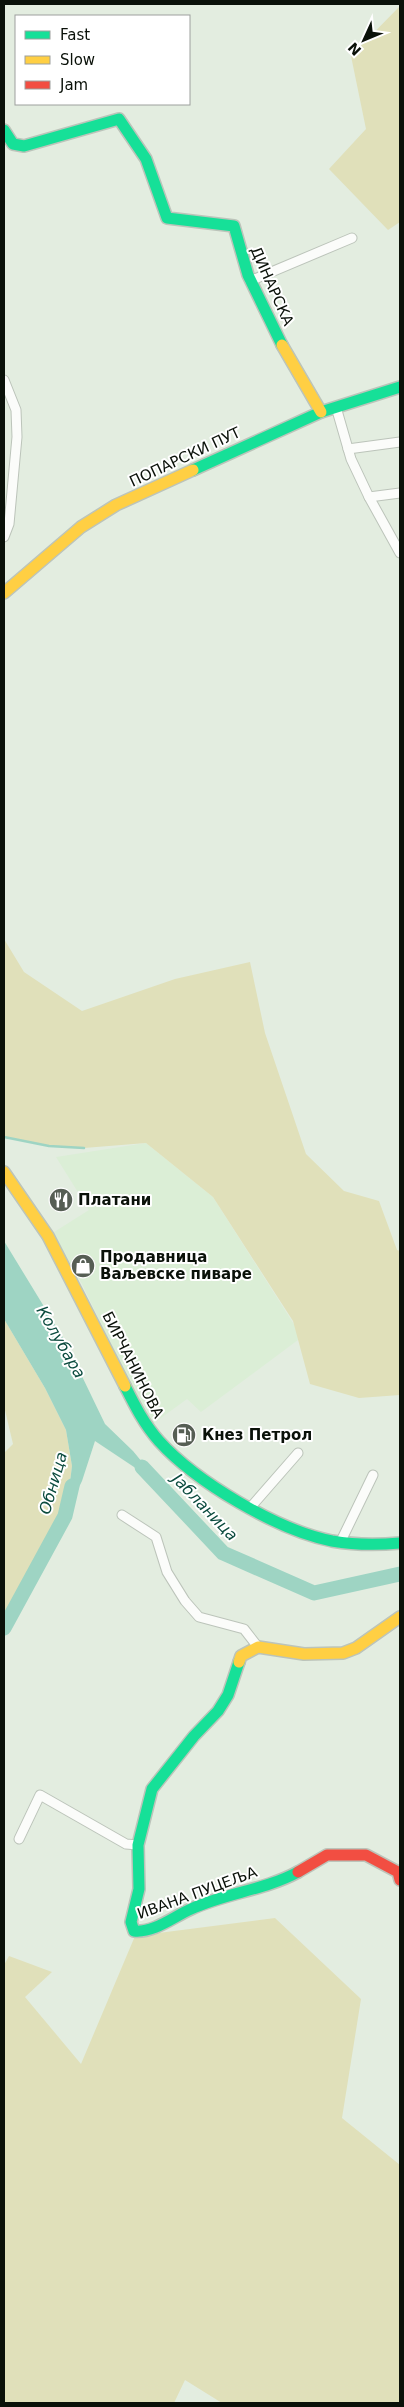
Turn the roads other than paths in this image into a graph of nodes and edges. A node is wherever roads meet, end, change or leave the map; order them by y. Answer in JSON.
{"nodes":[{"id":1,"x":4,"y":130,"type":"edge"},
{"id":2,"x":352,"y":238,"type":"dead end"},
{"id":3,"x":250,"y":281,"type":"junction"},
{"id":4,"x":4,"y":380,"type":"edge"},
{"id":5,"x":400,"y":387,"type":"edge"},
{"id":6,"x":336,"y":407,"type":"junction"},
{"id":7,"x":321,"y":412,"type":"junction"},
{"id":8,"x":400,"y":442,"type":"edge"},
{"id":9,"x":348,"y":449,"type":"junction"},
{"id":10,"x":400,"y":494,"type":"edge"},
{"id":11,"x":369,"y":497,"type":"junction"},
{"id":12,"x":4,"y":537,"type":"edge"},
{"id":13,"x":400,"y":553,"type":"edge"},
{"id":14,"x":4,"y":593,"type":"edge"},
{"id":15,"x":4,"y":1172,"type":"edge"},
{"id":16,"x":298,"y":1453,"type":"dead end"},
{"id":17,"x":373,"y":1475,"type":"dead end"},
{"id":18,"x":250,"y":1508,"type":"junction"},
{"id":19,"x":122,"y":1515,"type":"dead end"},
{"id":20,"x":400,"y":1542,"type":"edge"},
{"id":21,"x":340,"y":1543,"type":"junction"},
{"id":22,"x":400,"y":1617,"type":"edge"},
{"id":23,"x":258,"y":1647,"type":"junction"},
{"id":24,"x":19,"y":1839,"type":"dead end"},
{"id":25,"x":138,"y":1845,"type":"junction"},
{"id":26,"x":400,"y":1880,"type":"edge"}],
"edges":[{"from":1,"to":3,"type":"street","name":"ДИНАРСКА"},
{"from":2,"to":3,"type":"street"},
{"from":3,"to":7,"type":"street","name":"ДИНАРСКА"},
{"from":4,"to":12,"type":"street"},
{"from":5,"to":6,"type":"street","name":"ПОПАРСКИ ПУТ"},
{"from":6,"to":7,"type":"street","name":"ПОПАРСКИ ПУТ"},
{"from":6,"to":9,"type":"street"},
{"from":7,"to":14,"type":"street","name":"ПОПАРСКИ ПУТ"},
{"from":8,"to":9,"type":"street"},
{"from":9,"to":11,"type":"street"},
{"from":10,"to":11,"type":"street"},
{"from":11,"to":13,"type":"street"},
{"from":15,"to":18,"type":"street","name":"БИРЧАНИНОВА"},
{"from":16,"to":18,"type":"street"},
{"from":17,"to":21,"type":"street"},
{"from":18,"to":21,"type":"street","name":"БИРЧАНИНОВА"},
{"from":19,"to":23,"type":"street"},
{"from":20,"to":21,"type":"street","name":"БИРЧАНИНОВА"},
{"from":22,"to":23,"type":"street"},
{"from":23,"to":25,"type":"street","name":"ИВАНА ПУЦЕЉА"},
{"from":24,"to":25,"type":"street"},
{"from":25,"to":26,"type":"street","name":"ИВАНА ПУЦЕЉА"}]}
